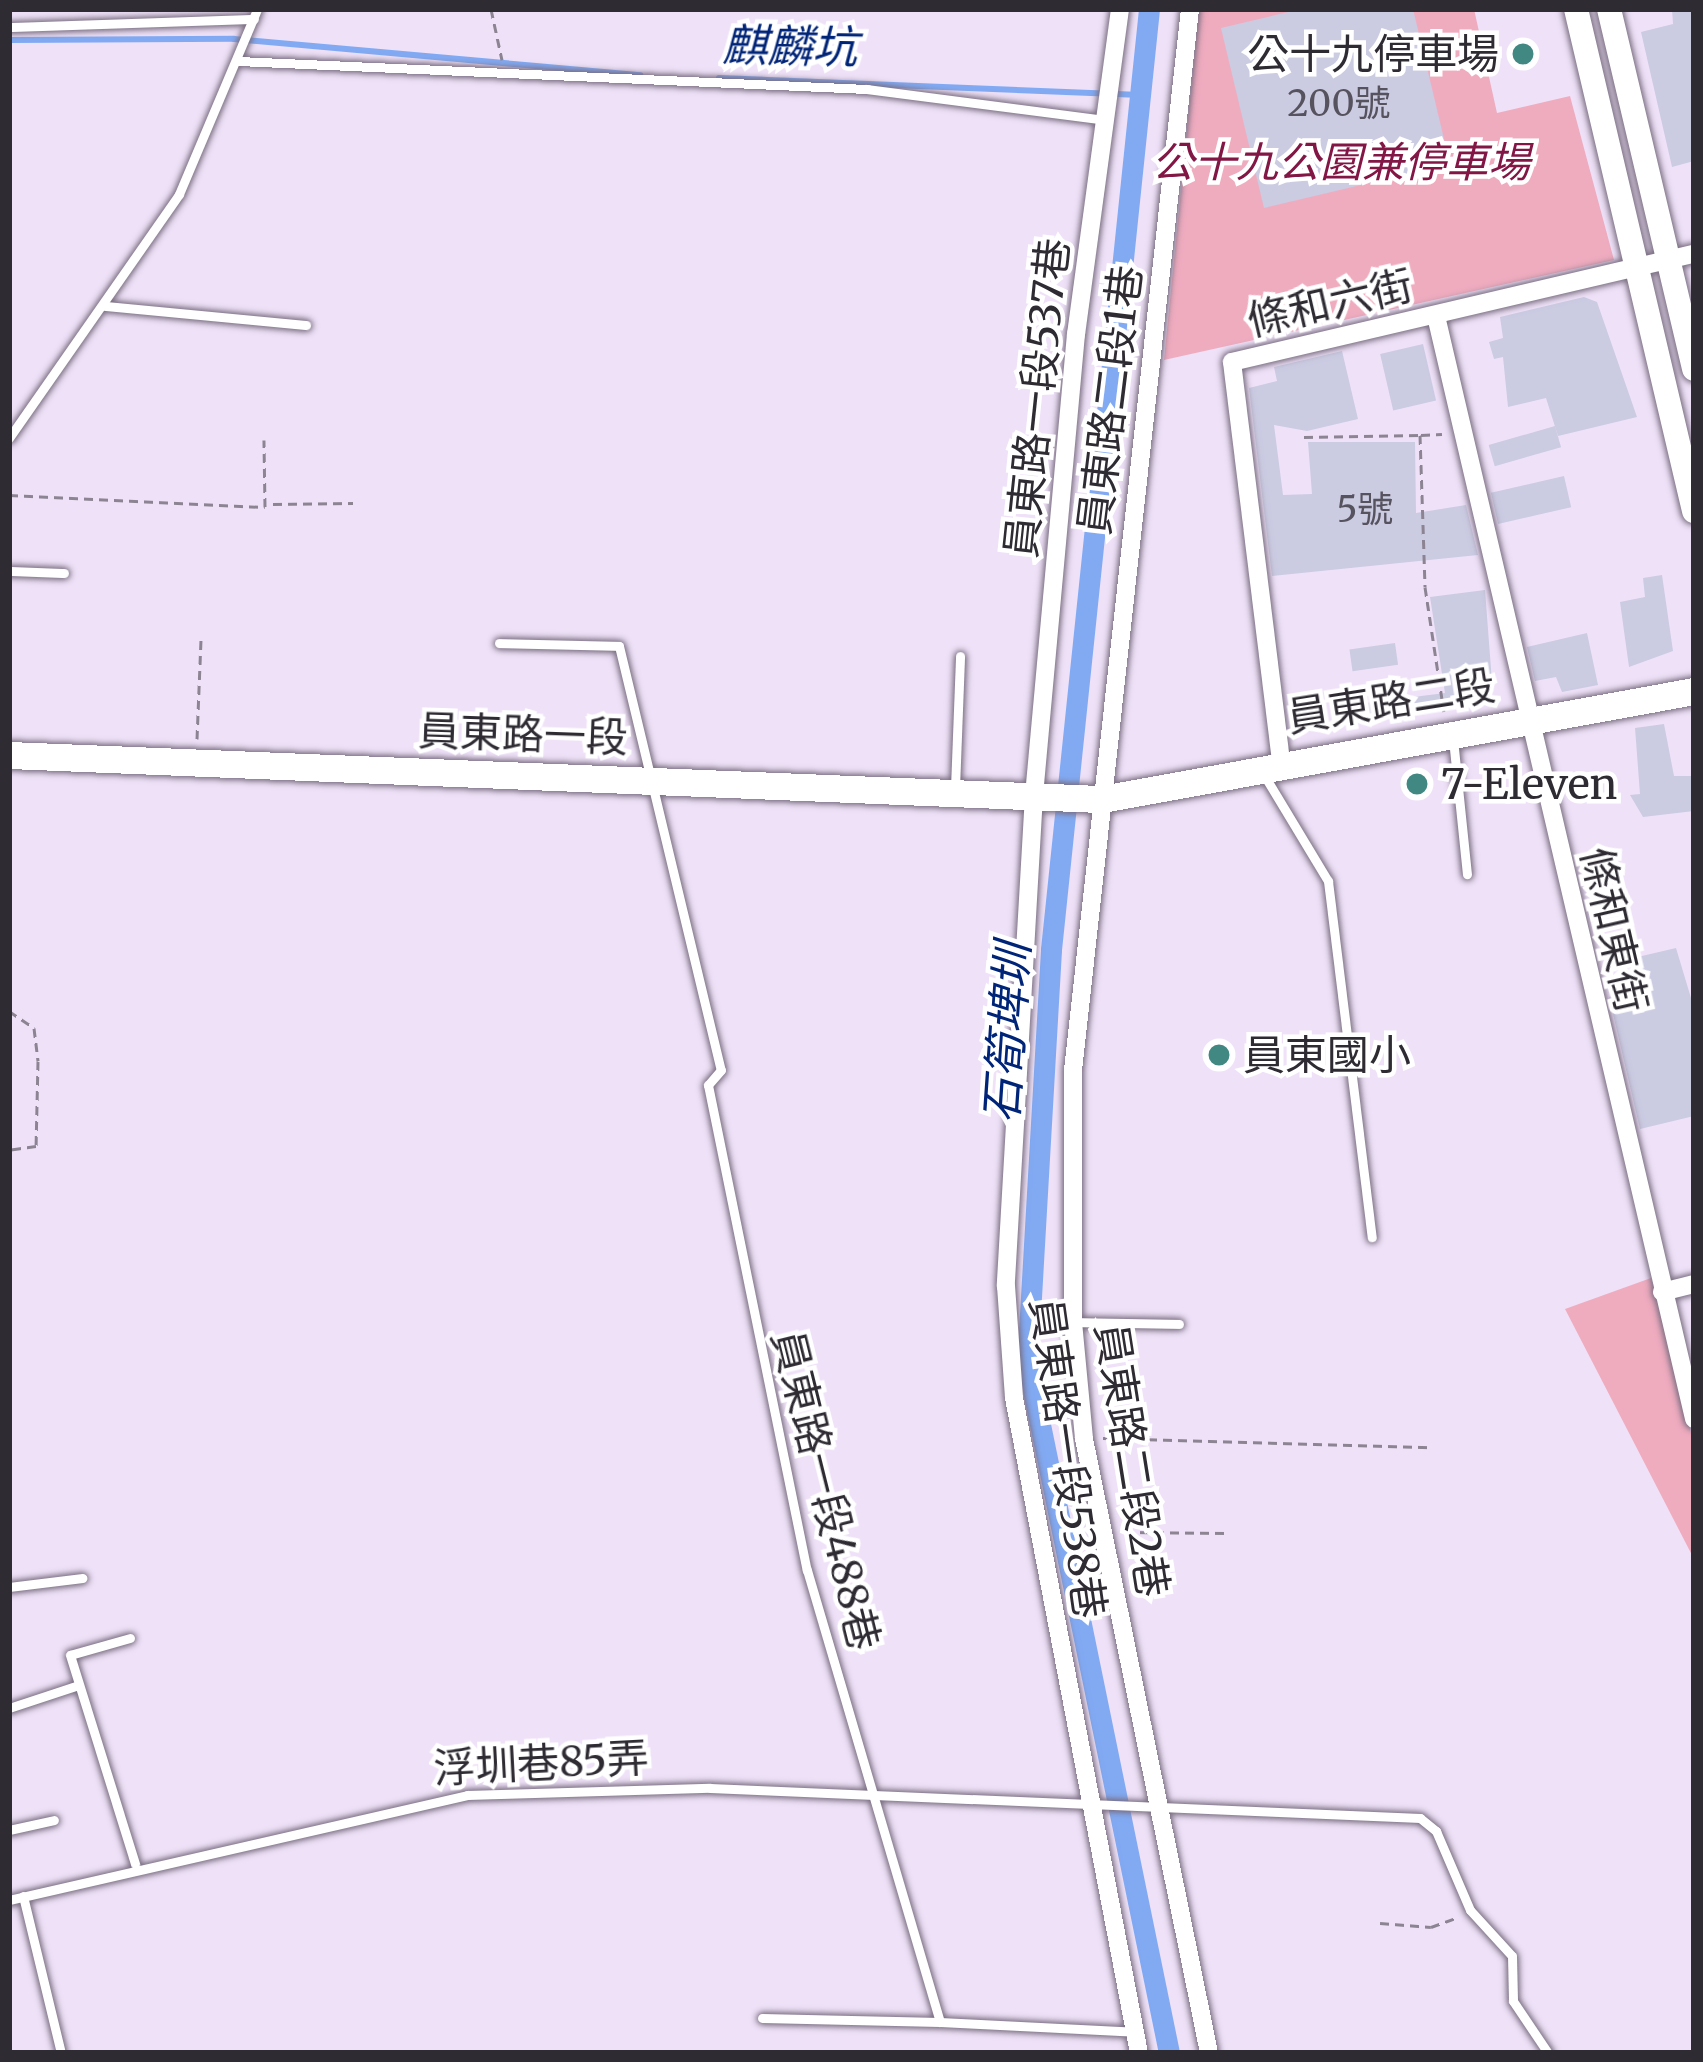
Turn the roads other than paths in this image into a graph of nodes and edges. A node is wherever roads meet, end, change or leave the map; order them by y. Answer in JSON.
{"nodes":[{"id":1,"x":1120,"y":9,"type":"edge"},
{"id":2,"x":1190,"y":9,"type":"edge"},
{"id":3,"x":1576,"y":9,"type":"edge"},
{"id":4,"x":1609,"y":9,"type":"edge"},
{"id":5,"x":255,"y":14,"type":"edge"},
{"id":6,"x":9,"y":27,"type":"edge"},
{"id":7,"x":238,"y":61,"type":"junction"},
{"id":8,"x":1107,"y":120,"type":"junction"},
{"id":9,"x":1694,"y":254,"type":"edge"},
{"id":10,"x":1667,"y":260,"type":"junction"},
{"id":11,"x":1635,"y":265,"type":"junction"},
{"id":12,"x":105,"y":306,"type":"junction"},
{"id":13,"x":1436,"y":316,"type":"junction"},
{"id":14,"x":306,"y":325,"type":"dead end"},
{"id":15,"x":1694,"y":369,"type":"edge"},
{"id":16,"x":9,"y":438,"type":"edge"},
{"id":17,"x":1694,"y":511,"type":"edge"},
{"id":18,"x":9,"y":571,"type":"edge"},
{"id":19,"x":64,"y":573,"type":"dead end"},
{"id":20,"x":499,"y":643,"type":"dead end"},
{"id":21,"x":960,"y":656,"type":"dead end"},
{"id":22,"x":1694,"y":691,"type":"edge"},
{"id":23,"x":1530,"y":721,"type":"junction"},
{"id":24,"x":1452,"y":733,"type":"junction"},
{"id":25,"x":9,"y":755,"type":"edge"},
{"id":26,"x":1270,"y":763,"type":"junction"},
{"id":27,"x":657,"y":779,"type":"junction"},
{"id":28,"x":956,"y":792,"type":"junction"},
{"id":29,"x":1034,"y":795,"type":"junction"},
{"id":30,"x":1102,"y":799,"type":"junction"},
{"id":31,"x":1467,"y":874,"type":"dead end"},
{"id":32,"x":1372,"y":1237,"type":"dead end"},
{"id":33,"x":1694,"y":1284,"type":"edge"},
{"id":34,"x":1662,"y":1292,"type":"junction"},
{"id":35,"x":1073,"y":1322,"type":"junction"},
{"id":36,"x":1180,"y":1324,"type":"dead end"},
{"id":37,"x":1694,"y":1419,"type":"edge"},
{"id":38,"x":82,"y":1578,"type":"dead end"},
{"id":39,"x":9,"y":1587,"type":"edge"},
{"id":40,"x":130,"y":1638,"type":"dead end"},
{"id":41,"x":76,"y":1686,"type":"junction"},
{"id":42,"x":9,"y":1708,"type":"edge"},
{"id":43,"x":871,"y":1796,"type":"junction"},
{"id":44,"x":1088,"y":1805,"type":"junction"},
{"id":45,"x":1158,"y":1807,"type":"junction"},
{"id":46,"x":54,"y":1820,"type":"dead end"},
{"id":47,"x":9,"y":1830,"type":"edge"},
{"id":48,"x":135,"y":1864,"type":"junction"},
{"id":49,"x":23,"y":1896,"type":"junction"},
{"id":50,"x":9,"y":1900,"type":"edge"},
{"id":51,"x":762,"y":2018,"type":"dead end"},
{"id":52,"x":940,"y":2022,"type":"junction"},
{"id":53,"x":1135,"y":2032,"type":"junction"},
{"id":54,"x":61,"y":2053,"type":"edge"},
{"id":55,"x":1139,"y":2053,"type":"edge"},
{"id":56,"x":1209,"y":2053,"type":"edge"},
{"id":57,"x":1548,"y":2053,"type":"edge"}],
"edges":[{"from":1,"to":8,"type":"street","name":"員東路一段537巷"},
{"from":2,"to":30,"type":"street","name":"員東路二段1巷"},
{"from":3,"to":11,"type":"street"},
{"from":4,"to":10,"type":"street"},
{"from":5,"to":6,"type":"lane"},
{"from":5,"to":7,"type":"lane"},
{"from":7,"to":8,"type":"lane"},
{"from":7,"to":12,"type":"lane"},
{"from":8,"to":29,"type":"street","name":"員東路一段537巷"},
{"from":9,"to":10,"type":"street","name":"條和六街"},
{"from":10,"to":11,"type":"street","name":"條和六街"},
{"from":10,"to":15,"type":"street"},
{"from":11,"to":13,"type":"street","name":"條和六街"},
{"from":11,"to":17,"type":"street"},
{"from":12,"to":14,"type":"lane"},
{"from":12,"to":16,"type":"lane"},
{"from":13,"to":23,"type":"street","name":"條和東街"},
{"from":13,"to":26,"type":"street","name":"條和六街"},
{"from":18,"to":19,"type":"lane"},
{"from":20,"to":27,"type":"lane"},
{"from":21,"to":28,"type":"lane"},
{"from":22,"to":23,"type":"main road","name":"員東路二段"},
{"from":23,"to":24,"type":"main road","name":"員東路二段"},
{"from":23,"to":34,"type":"street","name":"條和東街"},
{"from":24,"to":26,"type":"main road","name":"員東路二段"},
{"from":24,"to":31,"type":"lane"},
{"from":25,"to":27,"type":"main road","name":"員東路一段"},
{"from":26,"to":30,"type":"main road","name":"員東路二段"},
{"from":26,"to":32,"type":"lane"},
{"from":27,"to":28,"type":"main road","name":"員東路一段"},
{"from":27,"to":43,"type":"lane","name":"員東路一段488巷"},
{"from":28,"to":29,"type":"main road","name":"員東路一段"},
{"from":29,"to":30,"type":"main road","name":"員東路二段"},
{"from":29,"to":44,"type":"street","name":"員東路一段538巷"},
{"from":30,"to":35,"type":"street","name":"員東路二段2巷"},
{"from":33,"to":34,"type":"street"},
{"from":34,"to":37,"type":"street","name":"條和東街"},
{"from":35,"to":36,"type":"lane"},
{"from":35,"to":45,"type":"street","name":"員東路二段2巷"},
{"from":38,"to":39,"type":"lane"},
{"from":40,"to":41,"type":"lane"},
{"from":41,"to":42,"type":"lane"},
{"from":41,"to":48,"type":"lane"},
{"from":43,"to":44,"type":"lane","name":"浮圳巷85弄"},
{"from":43,"to":48,"type":"lane","name":"浮圳巷85弄"},
{"from":43,"to":52,"type":"lane","name":"員東路一段488巷"},
{"from":44,"to":45,"type":"lane","name":"浮圳巷85弄"},
{"from":44,"to":53,"type":"street","name":"員東路一段538巷"},
{"from":45,"to":56,"type":"street","name":"員東路二段2巷"},
{"from":45,"to":57,"type":"lane","name":"浮圳巷85弄"},
{"from":46,"to":47,"type":"lane"},
{"from":48,"to":49,"type":"lane","name":"浮圳巷85弄"},
{"from":49,"to":50,"type":"lane","name":"浮圳巷85弄"},
{"from":49,"to":54,"type":"lane"},
{"from":51,"to":52,"type":"lane"},
{"from":52,"to":53,"type":"lane"},
{"from":53,"to":55,"type":"street","name":"員東路一段538巷"}]}
